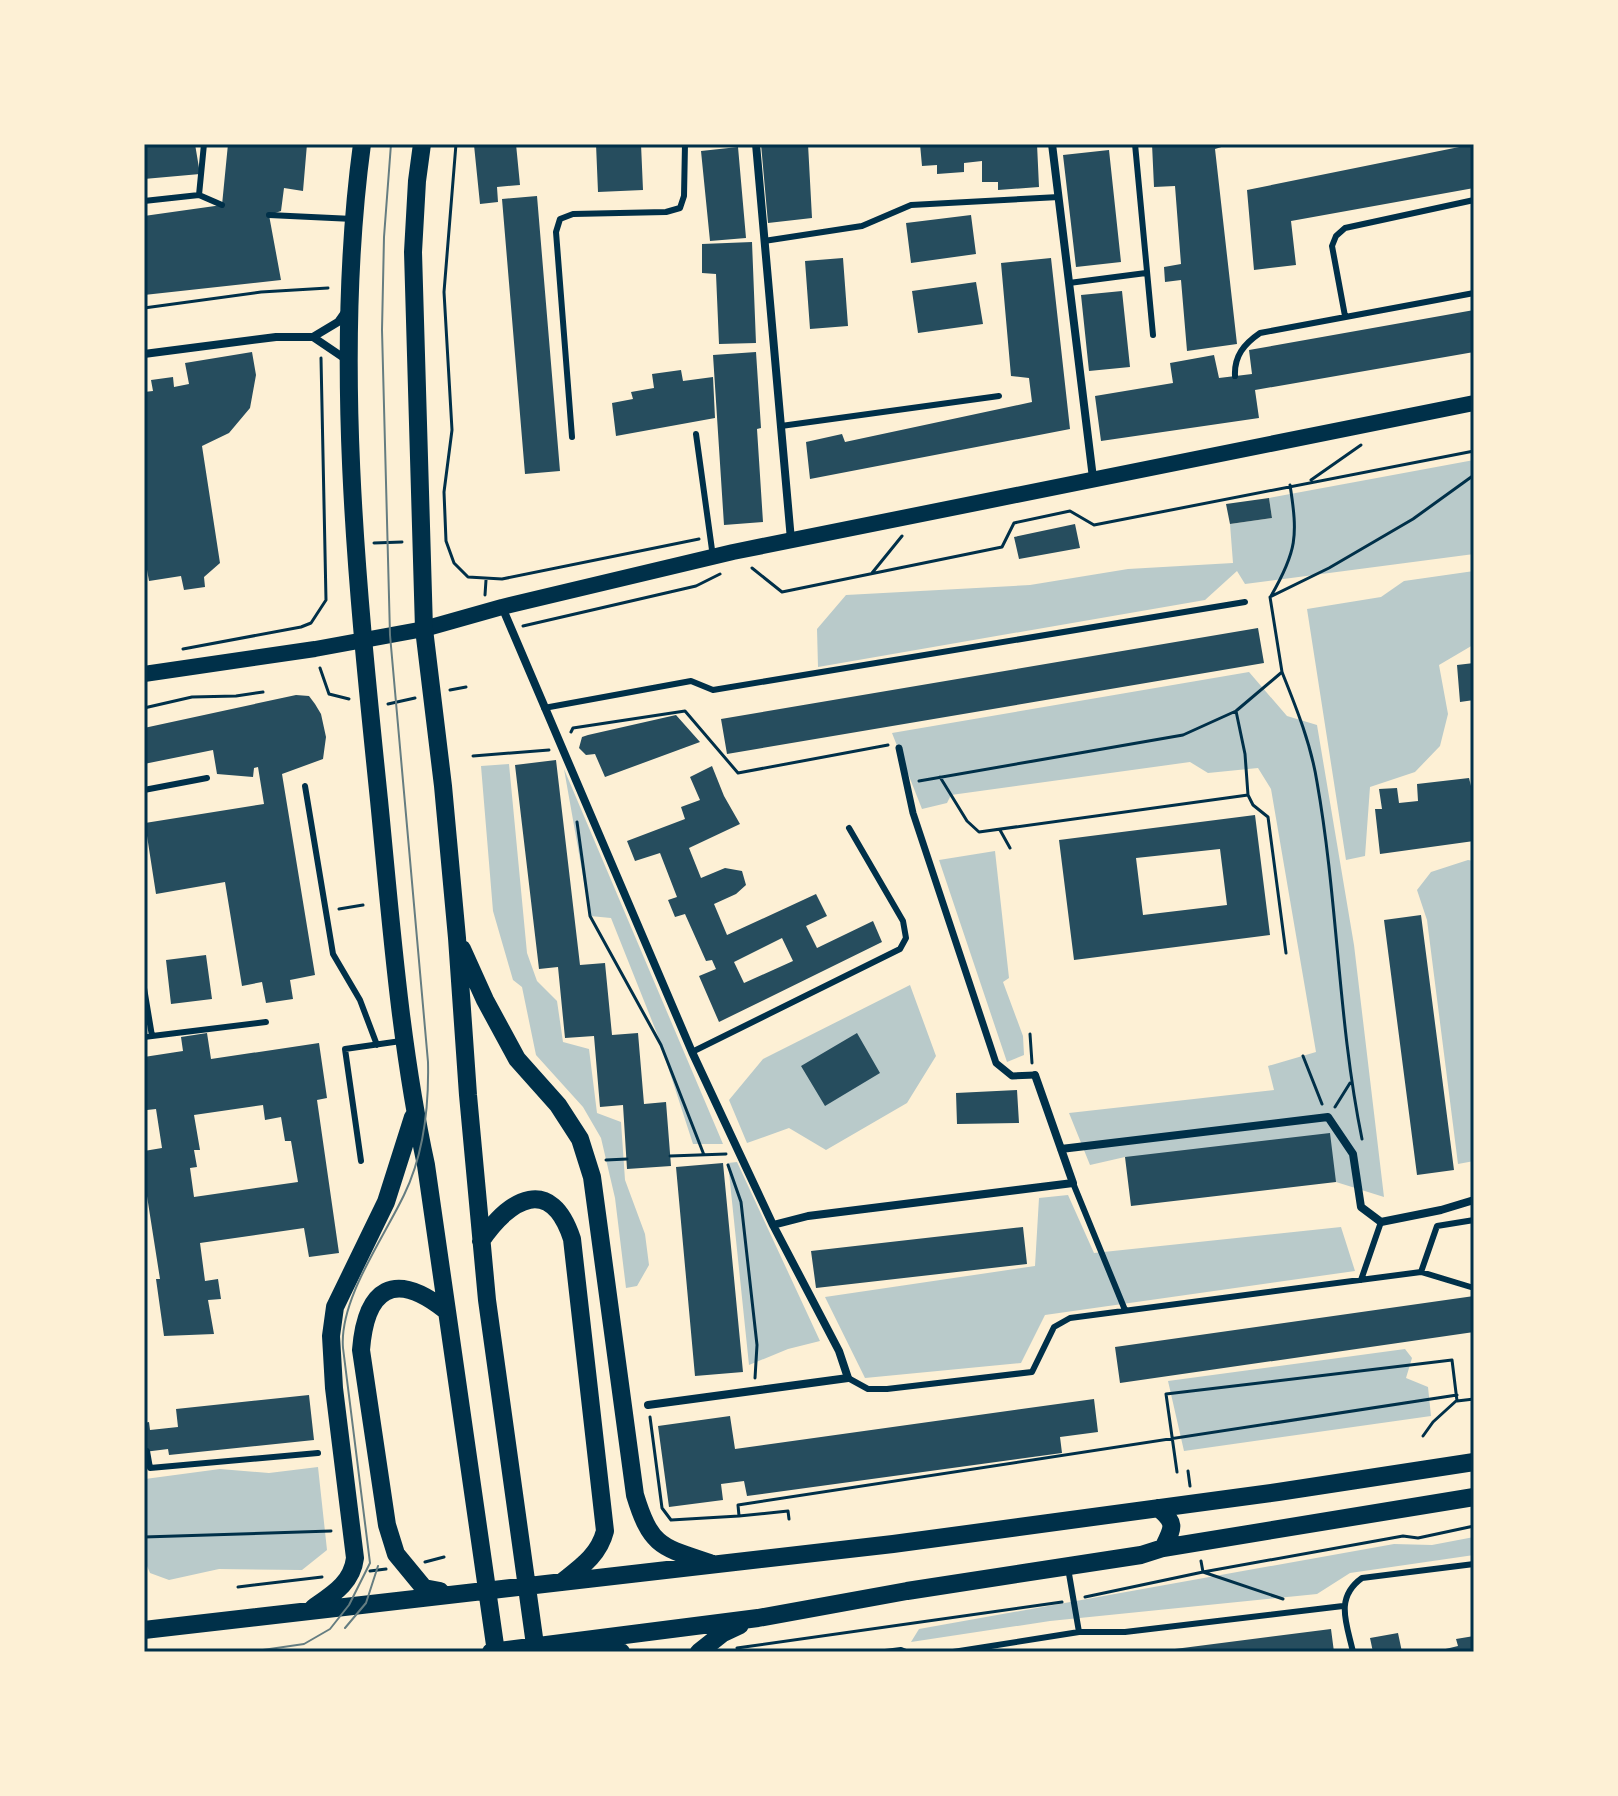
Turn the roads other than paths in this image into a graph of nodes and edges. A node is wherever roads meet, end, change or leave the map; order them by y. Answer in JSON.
{"nodes":[{"id":1,"x":204,"y":144,"type":"edge"},
{"id":2,"x":362,"y":144,"type":"edge"},
{"id":3,"x":422,"y":144,"type":"edge"},
{"id":4,"x":685,"y":144,"type":"edge"},
{"id":5,"x":756,"y":144,"type":"edge"},
{"id":6,"x":1052,"y":144,"type":"edge"},
{"id":7,"x":1135,"y":144,"type":"edge"},
{"id":8,"x":199,"y":195,"type":"junction"},
{"id":9,"x":1059,"y":197,"type":"junction"},
{"id":10,"x":1474,"y":200,"type":"edge"},
{"id":11,"x":144,"y":201,"type":"edge"},
{"id":12,"x":222,"y":205,"type":"dead end"},
{"id":13,"x":269,"y":215,"type":"dead end"},
{"id":14,"x":355,"y":219,"type":"junction"},
{"id":15,"x":764,"y":241,"type":"junction"},
{"id":16,"x":1146,"y":273,"type":"junction"},
{"id":17,"x":1069,"y":283,"type":"junction"},
{"id":18,"x":1474,"y":293,"type":"edge"},
{"id":19,"x":350,"y":305,"type":"junction"},
{"id":20,"x":1345,"y":316,"type":"junction"},
{"id":21,"x":1153,"y":335,"type":"dead end"},
{"id":22,"x":317,"y":340,"type":"junction"},
{"id":23,"x":144,"y":354,"type":"edge"},
{"id":24,"x":350,"y":370,"type":"junction"},
{"id":25,"x":1235,"y":376,"type":"dead end"},
{"id":26,"x":999,"y":396,"type":"dead end"},
{"id":27,"x":1474,"y":403,"type":"edge"},
{"id":28,"x":781,"y":426,"type":"junction"},
{"id":29,"x":696,"y":434,"type":"dead end"},
{"id":30,"x":572,"y":437,"type":"dead end"},
{"id":31,"x":1093,"y":478,"type":"junction"},
{"id":32,"x":791,"y":540,"type":"junction"},
{"id":33,"x":713,"y":558,"type":"junction"},
{"id":34,"x":1245,"y":602,"type":"dead end"},
{"id":35,"x":502,"y":607,"type":"junction"},
{"id":36,"x":424,"y":629,"type":"junction"},
{"id":37,"x":362,"y":641,"type":"junction"},
{"id":38,"x":144,"y":674,"type":"edge"},
{"id":39,"x":544,"y":708,"type":"junction"},
{"id":40,"x":899,"y":748,"type":"road end"},
{"id":41,"x":207,"y":778,"type":"dead end"},
{"id":42,"x":305,"y":786,"type":"dead end"},
{"id":43,"x":144,"y":790,"type":"edge"},
{"id":44,"x":849,"y":828,"type":"dead end"},
{"id":45,"x":457,"y":938,"type":"junction"},
{"id":46,"x":144,"y":988,"type":"edge"},
{"id":47,"x":266,"y":1022,"type":"dead end"},
{"id":48,"x":148,"y":1036,"type":"edge"},
{"id":49,"x":404,"y":1041,"type":"junction"},
{"id":50,"x":377,"y":1045,"type":"junction"},
{"id":51,"x":692,"y":1052,"type":"junction"},
{"id":52,"x":1035,"y":1075,"type":"joint"},
{"id":53,"x":414,"y":1111,"type":"junction"},
{"id":54,"x":1061,"y":1149,"type":"junction"},
{"id":55,"x":361,"y":1161,"type":"dead end"},
{"id":56,"x":1073,"y":1183,"type":"junction"},
{"id":57,"x":1474,"y":1200,"type":"edge"},
{"id":58,"x":1441,"y":1210,"type":"junction"},
{"id":59,"x":1474,"y":1220,"type":"edge"},
{"id":60,"x":1381,"y":1222,"type":"junction"},
{"id":61,"x":773,"y":1225,"type":"junction"},
{"id":62,"x":1437,"y":1226,"type":"junction"},
{"id":63,"x":481,"y":1241,"type":"junction"},
{"id":64,"x":1421,"y":1272,"type":"junction"},
{"id":65,"x":1361,"y":1280,"type":"junction"},
{"id":66,"x":1474,"y":1288,"type":"edge"},
{"id":67,"x":445,"y":1310,"type":"junction"},
{"id":68,"x":1125,"y":1310,"type":"junction"},
{"id":69,"x":848,"y":1378,"type":"junction"},
{"id":70,"x":648,"y":1405,"type":"dead end"},
{"id":71,"x":147,"y":1451,"type":"dead end"},
{"id":72,"x":318,"y":1453,"type":"dead end"},
{"id":73,"x":1474,"y":1462,"type":"edge"},
{"id":74,"x":1474,"y":1497,"type":"edge"},
{"id":75,"x":1158,"y":1508,"type":"junction"},
{"id":76,"x":1163,"y":1548,"type":"junction"},
{"id":77,"x":1474,"y":1564,"type":"edge"},
{"id":78,"x":716,"y":1565,"type":"junction"},
{"id":79,"x":1068,"y":1568,"type":"junction"},
{"id":80,"x":561,"y":1582,"type":"junction"},
{"id":81,"x":449,"y":1593,"type":"junction"},
{"id":82,"x":1343,"y":1606,"type":"junction"},
{"id":83,"x":310,"y":1610,"type":"junction"},
{"id":84,"x":758,"y":1618,"type":"junction"},
{"id":85,"x":144,"y":1630,"type":"edge"},
{"id":86,"x":1079,"y":1632,"type":"junction"},
{"id":87,"x":561,"y":1643,"type":"junction"},
{"id":88,"x":494,"y":1652,"type":"edge"},
{"id":89,"x":536,"y":1652,"type":"edge"},
{"id":90,"x":621,"y":1652,"type":"edge"},
{"id":91,"x":700,"y":1652,"type":"edge"},
{"id":92,"x":885,"y":1652,"type":"edge"},
{"id":93,"x":906,"y":1652,"type":"edge"},
{"id":94,"x":953,"y":1652,"type":"edge"},
{"id":95,"x":1353,"y":1652,"type":"edge"}],
"edges":[{"from":1,"to":8,"type":"lane"},
{"from":2,"to":14,"type":"main road"},
{"from":3,"to":36,"type":"main road"},
{"from":4,"to":30,"type":"lane"},
{"from":5,"to":15,"type":"street"},
{"from":6,"to":9,"type":"street"},
{"from":7,"to":16,"type":"lane"},
{"from":8,"to":11,"type":"lane"},
{"from":8,"to":12,"type":"lane"},
{"from":9,"to":15,"type":"lane"},
{"from":9,"to":17,"type":"street"},
{"from":10,"to":20,"type":"lane"},
{"from":13,"to":14,"type":"lane"},
{"from":14,"to":19,"type":"main road"},
{"from":15,"to":28,"type":"street"},
{"from":16,"to":17,"type":"lane"},
{"from":16,"to":21,"type":"lane"},
{"from":17,"to":31,"type":"street"},
{"from":18,"to":20,"type":"lane"},
{"from":19,"to":22,"type":"street"},
{"from":19,"to":24,"type":"main road"},
{"from":20,"to":25,"type":"lane"},
{"from":22,"to":23,"type":"street"},
{"from":22,"to":24,"type":"street"},
{"from":24,"to":37,"type":"main road"},
{"from":26,"to":28,"type":"lane"},
{"from":27,"to":31,"type":"main road"},
{"from":28,"to":32,"type":"street"},
{"from":29,"to":33,"type":"lane"},
{"from":31,"to":32,"type":"main road"},
{"from":32,"to":33,"type":"main road"},
{"from":33,"to":35,"type":"main road"},
{"from":34,"to":39,"type":"lane"},
{"from":35,"to":36,"type":"main road"},
{"from":35,"to":39,"type":"street"},
{"from":36,"to":37,"type":"main road"},
{"from":36,"to":45,"type":"main road"},
{"from":37,"to":38,"type":"main road"},
{"from":37,"to":49,"type":"main road"},
{"from":39,"to":51,"type":"street"},
{"from":40,"to":52,"type":"street"},
{"from":41,"to":43,"type":"lane"},
{"from":42,"to":50,"type":"lane"},
{"from":44,"to":51,"type":"lane"},
{"from":45,"to":63,"type":"main road"},
{"from":45,"to":78,"type":"main road"},
{"from":46,"to":48,"type":"lane"},
{"from":47,"to":48,"type":"lane"},
{"from":49,"to":50,"type":"lane"},
{"from":49,"to":53,"type":"main road"},
{"from":50,"to":55,"type":"lane"},
{"from":51,"to":61,"type":"street"},
{"from":52,"to":54,"type":"street"},
{"from":53,"to":67,"type":"main road"},
{"from":53,"to":83,"type":"main road"},
{"from":54,"to":56,"type":"street"},
{"from":54,"to":60,"type":"street"},
{"from":56,"to":61,"type":"street"},
{"from":56,"to":68,"type":"lane"},
{"from":57,"to":58,"type":"street"},
{"from":58,"to":60,"type":"street"},
{"from":58,"to":62,"type":"lane"},
{"from":59,"to":62,"type":"lane"},
{"from":60,"to":65,"type":"lane"},
{"from":61,"to":69,"type":"street"},
{"from":62,"to":64,"type":"lane"},
{"from":63,"to":80,"type":"main road"},
{"from":63,"to":89,"type":"main road"},
{"from":64,"to":65,"type":"lane"},
{"from":64,"to":66,"type":"lane"},
{"from":65,"to":68,"type":"lane"},
{"from":67,"to":81,"type":"main road"},
{"from":67,"to":88,"type":"main road"},
{"from":68,"to":69,"type":"lane"},
{"from":69,"to":70,"type":"street"},
{"from":71,"to":72,"type":"lane"},
{"from":73,"to":75,"type":"main road"},
{"from":74,"to":76,"type":"main road"},
{"from":75,"to":76,"type":"main road"},
{"from":75,"to":78,"type":"main road"},
{"from":76,"to":79,"type":"main road"},
{"from":77,"to":82,"type":"lane"},
{"from":78,"to":80,"type":"main road"},
{"from":79,"to":84,"type":"main road"},
{"from":79,"to":86,"type":"lane"},
{"from":80,"to":81,"type":"main road"},
{"from":81,"to":83,"type":"main road"},
{"from":82,"to":86,"type":"lane"},
{"from":82,"to":95,"type":"lane"},
{"from":83,"to":85,"type":"main road"},
{"from":84,"to":87,"type":"main road"},
{"from":84,"to":91,"type":"main road"},
{"from":86,"to":94,"type":"lane"},
{"from":87,"to":88,"type":"main road"},
{"from":87,"to":90,"type":"main road"},
{"from":92,"to":93,"type":"lane"}]}
